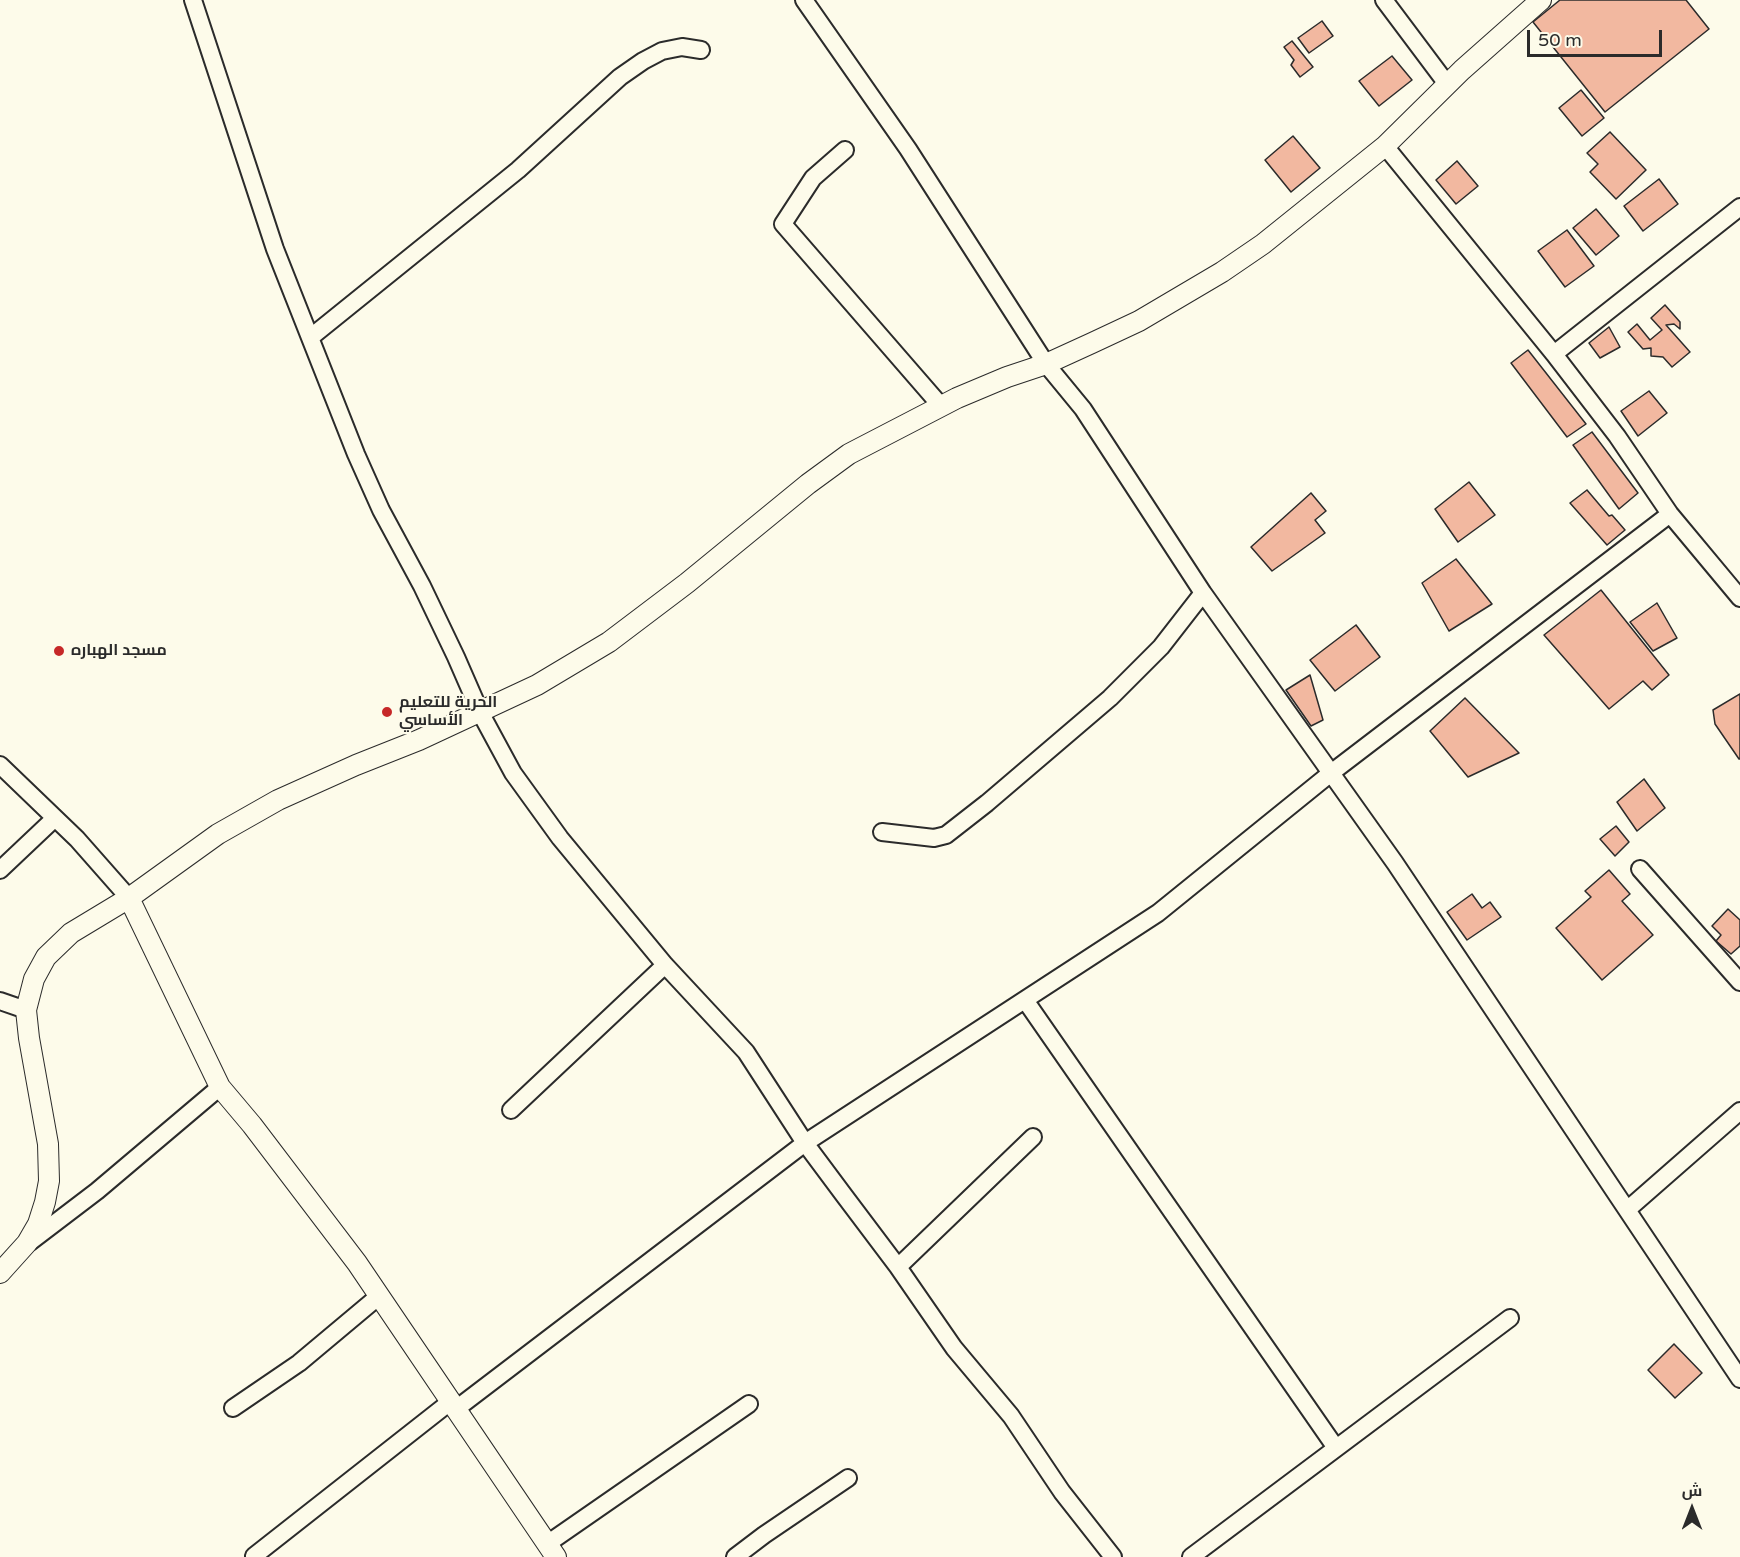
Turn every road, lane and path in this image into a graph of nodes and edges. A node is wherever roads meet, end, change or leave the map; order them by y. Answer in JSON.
{"nodes":[{"id":1,"x":193,"y":0,"type":"edge"},
{"id":2,"x":804,"y":0,"type":"edge"},
{"id":3,"x":1384,"y":0,"type":"edge"},
{"id":4,"x":1541,"y":0,"type":"edge"},
{"id":5,"x":701,"y":50,"type":"dead end"},
{"id":6,"x":1447,"y":84,"type":"junction"},
{"id":7,"x":1385,"y":146,"type":"junction"},
{"id":8,"x":845,"y":150,"type":"dead end"},
{"id":9,"x":1740,"y":207,"type":"edge"},
{"id":10,"x":310,"y":337,"type":"junction"},
{"id":11,"x":1554,"y":354,"type":"junction"},
{"id":12,"x":1046,"y":364,"type":"junction"},
{"id":13,"x":941,"y":406,"type":"junction"},
{"id":14,"x":1670,"y":514,"type":"junction"},
{"id":15,"x":1203,"y":593,"type":"junction"},
{"id":16,"x":1740,"y":598,"type":"edge"},
{"id":17,"x":480,"y":712,"type":"junction"},
{"id":18,"x":1,"y":766,"type":"edge"},
{"id":19,"x":1331,"y":773,"type":"junction"},
{"id":20,"x":55,"y":818,"type":"junction"},
{"id":21,"x":882,"y":832,"type":"dead end"},
{"id":22,"x":1640,"y":869,"type":"dead end"},
{"id":23,"x":0,"y":870,"type":"edge"},
{"id":24,"x":129,"y":898,"type":"junction"},
{"id":25,"x":665,"y":965,"type":"junction"},
{"id":26,"x":1740,"y":982,"type":"edge"},
{"id":27,"x":1025,"y":1000,"type":"junction"},
{"id":28,"x":0,"y":1001,"type":"edge"},
{"id":29,"x":26,"y":1010,"type":"junction"},
{"id":30,"x":220,"y":1088,"type":"junction"},
{"id":31,"x":511,"y":1110,"type":"dead end"},
{"id":32,"x":1740,"y":1111,"type":"edge"},
{"id":33,"x":1033,"y":1137,"type":"dead end"},
{"id":34,"x":805,"y":1143,"type":"junction"},
{"id":35,"x":1627,"y":1210,"type":"junction"},
{"id":36,"x":27,"y":1243,"type":"junction"},
{"id":37,"x":898,"y":1267,"type":"junction"},
{"id":38,"x":0,"y":1273,"type":"edge"},
{"id":39,"x":379,"y":1296,"type":"junction"},
{"id":40,"x":1510,"y":1318,"type":"dead end"},
{"id":41,"x":1740,"y":1379,"type":"edge"},
{"id":42,"x":749,"y":1404,"type":"dead end"},
{"id":43,"x":453,"y":1405,"type":"junction"},
{"id":44,"x":233,"y":1408,"type":"dead end"},
{"id":45,"x":1336,"y":1448,"type":"junction"},
{"id":46,"x":848,"y":1478,"type":"dead end"},
{"id":47,"x":551,"y":1550,"type":"edge"},
{"id":48,"x":254,"y":1556,"type":"edge"},
{"id":49,"x":735,"y":1557,"type":"edge"},
{"id":50,"x":1113,"y":1557,"type":"edge"},
{"id":51,"x":1191,"y":1557,"type":"edge"}],
"edges":[{"from":1,"to":10,"type":"street"},
{"from":2,"to":12,"type":"street"},
{"from":3,"to":6,"type":"street"},
{"from":4,"to":6,"type":"street"},
{"from":5,"to":10,"type":"street"},
{"from":6,"to":7,"type":"street"},
{"from":7,"to":11,"type":"street"},
{"from":7,"to":12,"type":"street"},
{"from":8,"to":13,"type":"street"},
{"from":9,"to":11,"type":"street"},
{"from":10,"to":17,"type":"street"},
{"from":11,"to":14,"type":"street"},
{"from":12,"to":13,"type":"street"},
{"from":12,"to":15,"type":"street"},
{"from":13,"to":17,"type":"street"},
{"from":14,"to":16,"type":"street"},
{"from":14,"to":19,"type":"street"},
{"from":15,"to":19,"type":"street"},
{"from":15,"to":21,"type":"street"},
{"from":17,"to":24,"type":"street"},
{"from":17,"to":25,"type":"street"},
{"from":18,"to":20,"type":"street"},
{"from":19,"to":27,"type":"street"},
{"from":19,"to":35,"type":"street"},
{"from":20,"to":23,"type":"street"},
{"from":20,"to":24,"type":"street"},
{"from":22,"to":26,"type":"street"},
{"from":24,"to":29,"type":"street"},
{"from":24,"to":30,"type":"street"},
{"from":25,"to":31,"type":"street"},
{"from":25,"to":34,"type":"street"},
{"from":27,"to":34,"type":"street"},
{"from":27,"to":45,"type":"street"},
{"from":28,"to":29,"type":"street"},
{"from":29,"to":36,"type":"street"},
{"from":30,"to":36,"type":"street"},
{"from":30,"to":39,"type":"street"},
{"from":32,"to":35,"type":"street"},
{"from":33,"to":37,"type":"street"},
{"from":34,"to":37,"type":"street"},
{"from":34,"to":43,"type":"street"},
{"from":35,"to":41,"type":"street"},
{"from":36,"to":38,"type":"street"},
{"from":37,"to":50,"type":"street"},
{"from":39,"to":43,"type":"street"},
{"from":39,"to":44,"type":"street"},
{"from":40,"to":45,"type":"street"},
{"from":42,"to":47,"type":"street"},
{"from":43,"to":47,"type":"street"},
{"from":43,"to":48,"type":"street"},
{"from":45,"to":51,"type":"street"},
{"from":46,"to":49,"type":"street"}]}
